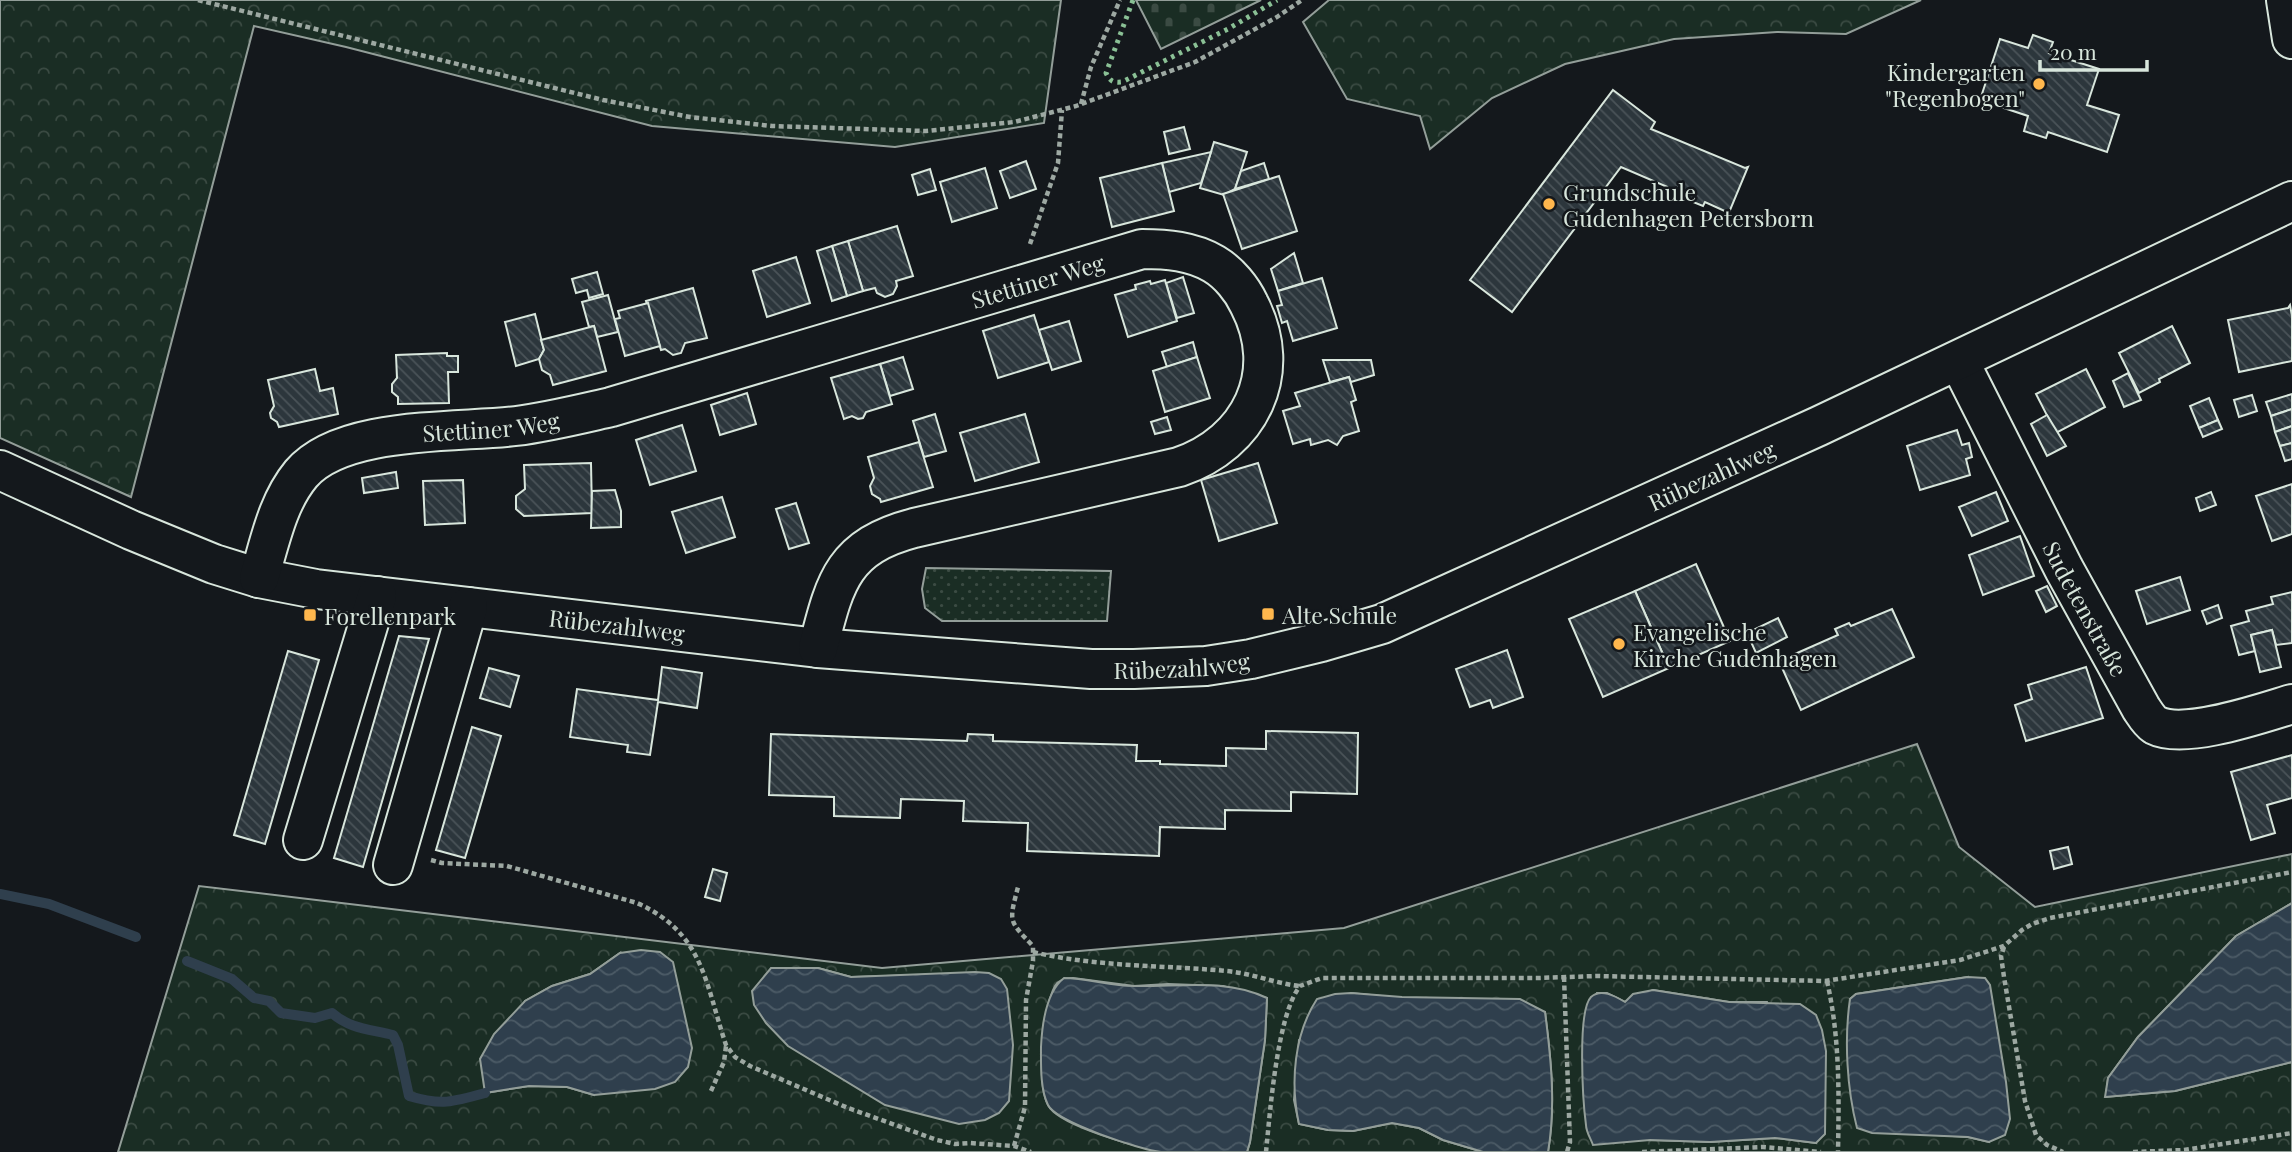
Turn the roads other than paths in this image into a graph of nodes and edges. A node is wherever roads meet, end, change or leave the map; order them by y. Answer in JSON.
{"nodes":[{"id":1,"x":2286,"y":0,"type":"edge"},
{"id":2,"x":2292,"y":39,"type":"edge"},
{"id":3,"x":2292,"y":201,"type":"edge"},
{"id":4,"x":1959,"y":360,"type":"junction"},
{"id":5,"x":0,"y":470,"type":"edge"},
{"id":6,"x":260,"y":578,"type":"junction"},
{"id":7,"x":377,"y":596,"type":"junction"},
{"id":8,"x":468,"y":607,"type":"junction"},
{"id":9,"x":818,"y":648,"type":"junction"},
{"id":10,"x":2292,"y":704,"type":"edge"},
{"id":11,"x":303,"y":840,"type":"dead end"},
{"id":12,"x":395,"y":858,"type":"road end"}],
"edges":[{"from":1,"to":2,"type":"street"},
{"from":3,"to":4,"type":"street","name":"Rübezahlweg"},
{"from":4,"to":9,"type":"street","name":"Rübezahlweg"},
{"from":4,"to":10,"type":"street","name":"Sudetenstraße"},
{"from":5,"to":6,"type":"street","name":"Rübezahlweg"},
{"from":6,"to":7,"type":"street","name":"Rübezahlweg"},
{"from":6,"to":9,"type":"street","name":"Stettiner Weg"},
{"from":7,"to":8,"type":"street","name":"Rübezahlweg"},
{"from":7,"to":11,"type":"street"},
{"from":8,"to":9,"type":"street","name":"Rübezahlweg"},
{"from":8,"to":12,"type":"street"}]}
